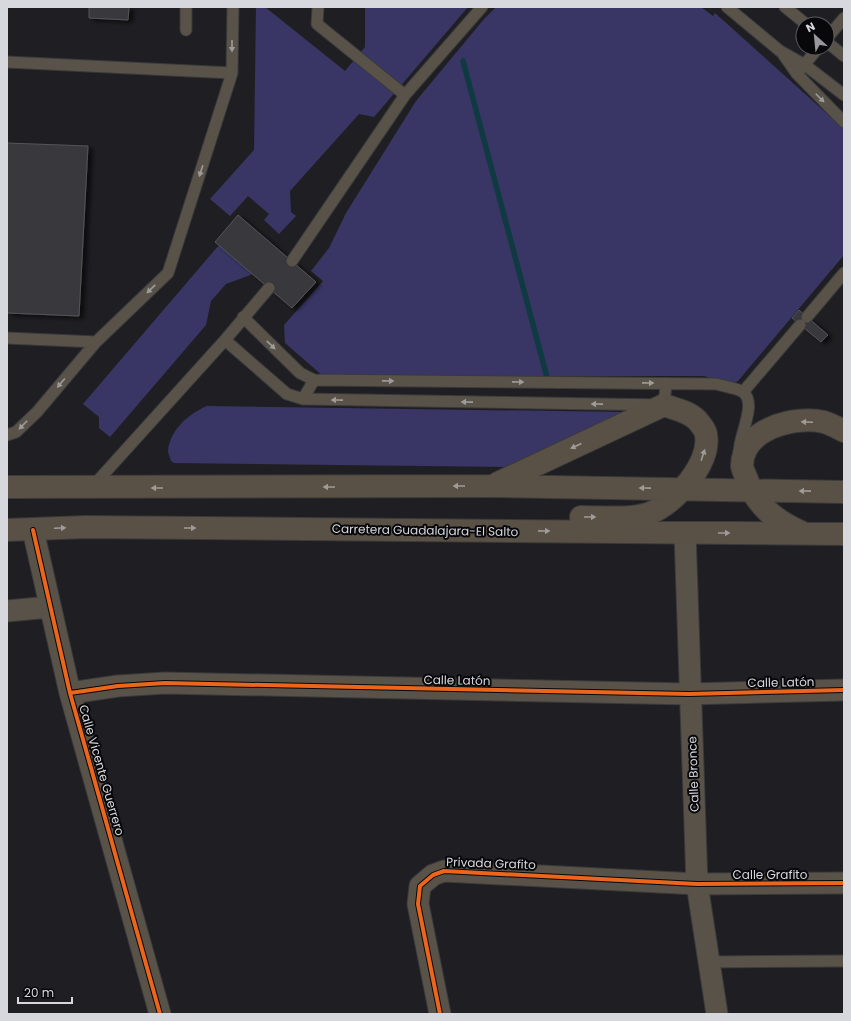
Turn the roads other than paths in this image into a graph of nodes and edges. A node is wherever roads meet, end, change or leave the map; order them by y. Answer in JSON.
{"nodes":[{"id":1,"x":186,"y":7,"type":"edge"},
{"id":2,"x":233,"y":7,"type":"edge"},
{"id":3,"x":318,"y":7,"type":"edge"},
{"id":4,"x":482,"y":7,"type":"edge"},
{"id":5,"x":727,"y":7,"type":"edge"},
{"id":6,"x":785,"y":7,"type":"edge"},
{"id":7,"x":796,"y":16,"type":"edge"},
{"id":8,"x":844,"y":18,"type":"edge"},
{"id":9,"x":835,"y":29,"type":"edge"},
{"id":10,"x":186,"y":30,"type":"dead end"},
{"id":11,"x":835,"y":49,"type":"edge"},
{"id":12,"x":780,"y":51,"type":"junction"},
{"id":13,"x":812,"y":56,"type":"edge"},
{"id":14,"x":844,"y":56,"type":"edge"},
{"id":15,"x":7,"y":62,"type":"edge"},
{"id":16,"x":805,"y":65,"type":"junction"},
{"id":17,"x":232,"y":73,"type":"junction"},
{"id":18,"x":797,"y":74,"type":"junction"},
{"id":19,"x":405,"y":95,"type":"junction"},
{"id":20,"x":844,"y":95,"type":"edge"},
{"id":21,"x":844,"y":122,"type":"edge"},
{"id":22,"x":292,"y":261,"type":"dead end"},
{"id":23,"x":842,"y":277,"type":"edge"},
{"id":24,"x":269,"y":288,"type":"dead end"},
{"id":25,"x":243,"y":317,"type":"junction"},
{"id":26,"x":7,"y":338,"type":"edge"},
{"id":27,"x":224,"y":340,"type":"junction"},
{"id":28,"x":96,"y":342,"type":"junction"},
{"id":29,"x":314,"y":380,"type":"junction"},
{"id":30,"x":666,"y":384,"type":"junction"},
{"id":31,"x":743,"y":392,"type":"junction"},
{"id":32,"x":303,"y":400,"type":"junction"},
{"id":33,"x":664,"y":405,"type":"junction"},
{"id":34,"x":844,"y":431,"type":"edge"},
{"id":35,"x":7,"y":435,"type":"edge"},
{"id":36,"x":742,"y":466,"type":"junction"},
{"id":37,"x":492,"y":486,"type":"junction"},
{"id":38,"x":7,"y":488,"type":"edge"},
{"id":39,"x":91,"y":488,"type":"junction"},
{"id":40,"x":684,"y":488,"type":"junction"},
{"id":41,"x":750,"y":490,"type":"junction"},
{"id":42,"x":844,"y":492,"type":"edge"},
{"id":43,"x":7,"y":530,"type":"edge"},
{"id":44,"x":33,"y":530,"type":"junction"},
{"id":45,"x":371,"y":530,"type":"junction"},
{"id":46,"x":685,"y":533,"type":"junction"},
{"id":47,"x":803,"y":533,"type":"junction"},
{"id":48,"x":844,"y":534,"type":"edge"},
{"id":49,"x":50,"y":607,"type":"junction"},
{"id":50,"x":7,"y":612,"type":"edge"},
{"id":51,"x":844,"y":690,"type":"edge"},
{"id":52,"x":70,"y":693,"type":"junction"},
{"id":53,"x":689,"y":694,"type":"junction"},
{"id":54,"x":844,"y":883,"type":"edge"},
{"id":55,"x":697,"y":884,"type":"junction"},
{"id":56,"x":844,"y":960,"type":"edge"},
{"id":57,"x":709,"y":962,"type":"junction"},
{"id":58,"x":160,"y":1014,"type":"edge"},
{"id":59,"x":440,"y":1014,"type":"edge"},
{"id":60,"x":717,"y":1014,"type":"edge"}],
"edges":[{"from":1,"to":10,"type":"lane"},
{"from":2,"to":17,"type":"lane","one_way":true},
{"from":3,"to":19,"type":"lane"},
{"from":4,"to":19,"type":"lane"},
{"from":5,"to":12,"type":"lane"},
{"from":6,"to":7,"type":"lane"},
{"from":8,"to":9,"type":"lane"},
{"from":11,"to":14,"type":"lane"},
{"from":12,"to":16,"type":"lane"},
{"from":12,"to":18,"type":"lane"},
{"from":13,"to":16,"type":"lane"},
{"from":15,"to":17,"type":"lane"},
{"from":16,"to":18,"type":"lane"},
{"from":16,"to":20,"type":"lane"},
{"from":17,"to":28,"type":"lane","one_way":true},
{"from":18,"to":21,"type":"lane","one_way":true},
{"from":19,"to":22,"type":"lane"},
{"from":23,"to":31,"type":"lane"},
{"from":24,"to":25,"type":"lane"},
{"from":25,"to":27,"type":"lane"},
{"from":25,"to":29,"type":"lane","one_way":true},
{"from":26,"to":28,"type":"lane"},
{"from":27,"to":32,"type":"lane"},
{"from":27,"to":39,"type":"lane"},
{"from":28,"to":35,"type":"lane","one_way":true},
{"from":29,"to":30,"type":"lane","one_way":true},
{"from":29,"to":32,"type":"lane"},
{"from":30,"to":31,"type":"lane"},
{"from":30,"to":33,"type":"lane"},
{"from":31,"to":36,"type":"lane"},
{"from":33,"to":32,"type":"lane","one_way":true},
{"from":33,"to":37,"type":"main road","one_way":true},
{"from":40,"to":33,"type":"main road","one_way":true},
{"from":34,"to":36,"type":"main road","one_way":true},
{"from":36,"to":41,"type":"main road"},
{"from":37,"to":39,"type":"main road","one_way":true},
{"from":40,"to":37,"type":"main road","one_way":true},
{"from":38,"to":39,"type":"main road"},
{"from":40,"to":41,"type":"main road"},
{"from":45,"to":40,"type":"main road","one_way":true},
{"from":42,"to":41,"type":"main road","one_way":true},
{"from":41,"to":47,"type":"main road"},
{"from":43,"to":44,"type":"main road","name":"Carretera Guadalajara-El Salto"},
{"from":44,"to":45,"type":"main road","name":"Carretera Guadalajara-El Salto","one_way":true},
{"from":44,"to":49,"type":"street","name":"Calle Vicente Guerrero"},
{"from":45,"to":46,"type":"main road","name":"Carretera Guadalajara-El Salto","one_way":true},
{"from":46,"to":47,"type":"main road","name":"Carretera Guadalajara-El Salto","one_way":true},
{"from":46,"to":53,"type":"street","name":"Calle Bronce"},
{"from":47,"to":48,"type":"main road","name":"Carretera Guadalajara-El Salto"},
{"from":49,"to":50,"type":"street"},
{"from":49,"to":52,"type":"street","name":"Calle Vicente Guerrero"},
{"from":51,"to":53,"type":"street","name":"Calle Latón"},
{"from":52,"to":53,"type":"street","name":"Calle Latón"},
{"from":52,"to":58,"type":"street","name":"Calle Vicente Guerrero"},
{"from":53,"to":55,"type":"street","name":"Calle Bronce"},
{"from":54,"to":55,"type":"street","name":"Calle Grafito"},
{"from":55,"to":57,"type":"street","name":"Calle Bronce"},
{"from":55,"to":59,"type":"street","name":"Privada Grafito"},
{"from":56,"to":57,"type":"lane"},
{"from":57,"to":60,"type":"street","name":"Calle Bronce"}]}
